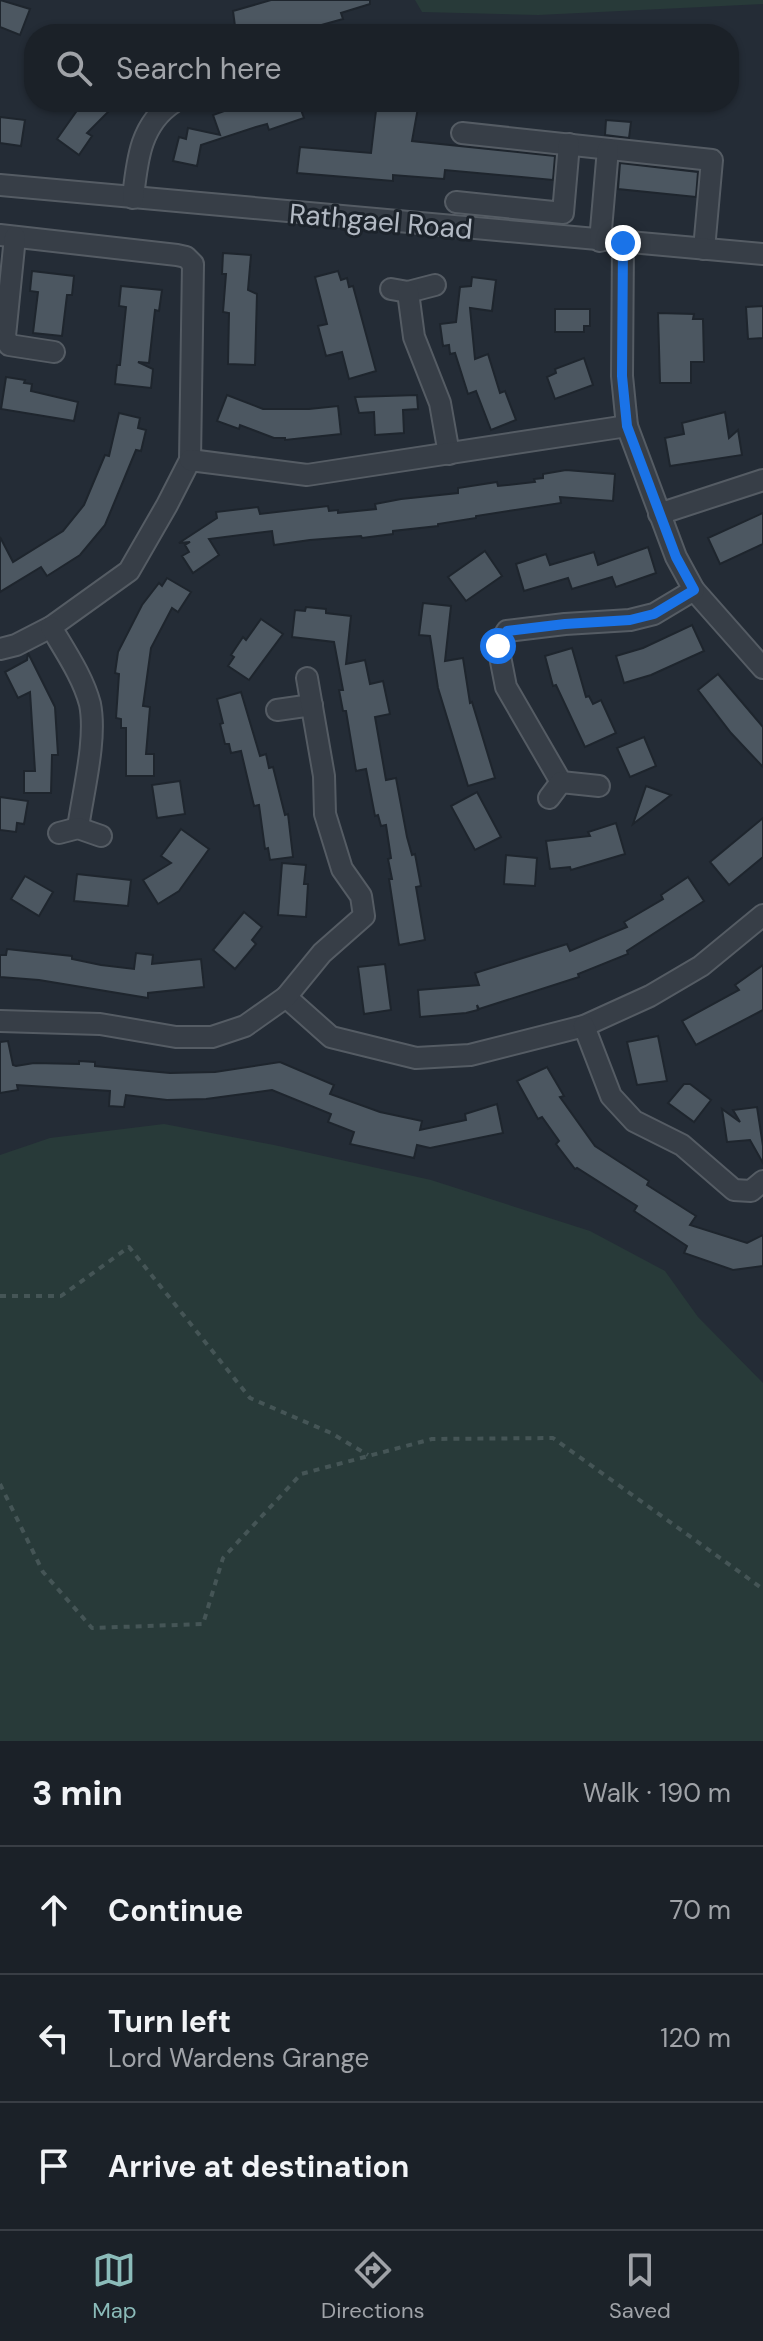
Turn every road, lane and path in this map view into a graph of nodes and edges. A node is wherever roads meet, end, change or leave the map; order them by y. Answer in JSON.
{"nodes":[{"id":1,"x":162,"y":112,"type":"edge"},
{"id":2,"x":462,"y":133,"type":"dead end"},
{"id":3,"x":569,"y":144,"type":"junction"},
{"id":4,"x":608,"y":149,"type":"junction"},
{"id":5,"x":0,"y":185,"type":"edge"},
{"id":6,"x":133,"y":198,"type":"junction"},
{"id":7,"x":456,"y":202,"type":"dead end"},
{"id":8,"x":7,"y":236,"type":"edge"},
{"id":9,"x":600,"y":241,"type":"junction"},
{"id":10,"x":623,"y":243,"type":"junction"},
{"id":11,"x":704,"y":249,"type":"junction"},
{"id":12,"x":763,"y":254,"type":"edge"},
{"id":13,"x":435,"y":285,"type":"dead end"},
{"id":14,"x":4,"y":351,"type":"edge"},
{"id":15,"x":54,"y":352,"type":"dead end"},
{"id":16,"x":627,"y":426,"type":"junction"},
{"id":17,"x":449,"y":454,"type":"junction"},
{"id":18,"x":190,"y":460,"type":"junction"},
{"id":19,"x":763,"y":480,"type":"edge"},
{"id":20,"x":659,"y":514,"type":"junction"},
{"id":21,"x":694,"y":590,"type":"junction"},
{"id":22,"x":51,"y":627,"type":"junction"},
{"id":23,"x":0,"y":649,"type":"edge"},
{"id":24,"x":763,"y":668,"type":"edge"},
{"id":25,"x":307,"y":678,"type":"dead end"},
{"id":26,"x":312,"y":705,"type":"junction"},
{"id":27,"x":277,"y":710,"type":"dead end"},
{"id":28,"x":599,"y":786,"type":"dead end"},
{"id":29,"x":101,"y":836,"type":"dead end"},
{"id":30,"x":763,"y":915,"type":"edge"},
{"id":31,"x":286,"y":997,"type":"junction"},
{"id":32,"x":0,"y":1021,"type":"edge"},
{"id":33,"x":584,"y":1026,"type":"junction"},
{"id":34,"x":763,"y":1181,"type":"edge"},
{"id":35,"x":0,"y":1296,"type":"edge"},
{"id":36,"x":369,"y":1456,"type":"junction"},
{"id":37,"x":0,"y":1484,"type":"edge"},
{"id":38,"x":763,"y":1589,"type":"edge"}],
"edges":[{"from":1,"to":6,"type":"street"},
{"from":2,"to":3,"type":"street"},
{"from":3,"to":4,"type":"street"},
{"from":3,"to":7,"type":"street"},
{"from":4,"to":9,"type":"street"},
{"from":4,"to":11,"type":"street"},
{"from":5,"to":6,"type":"street","name":"Rathgael Road"},
{"from":6,"to":9,"type":"street","name":"Rathgael Road"},
{"from":8,"to":14,"type":"street"},
{"from":8,"to":18,"type":"street"},
{"from":9,"to":10,"type":"street","name":"Rathgael Road"},
{"from":10,"to":11,"type":"street","name":"Rathgael Road"},
{"from":10,"to":16,"type":"street"},
{"from":11,"to":12,"type":"street","name":"Rathgael Road"},
{"from":13,"to":17,"type":"street"},
{"from":14,"to":15,"type":"street"},
{"from":16,"to":17,"type":"street"},
{"from":16,"to":20,"type":"street"},
{"from":17,"to":18,"type":"street"},
{"from":18,"to":22,"type":"street"},
{"from":19,"to":20,"type":"street"},
{"from":20,"to":21,"type":"street"},
{"from":21,"to":24,"type":"street"},
{"from":21,"to":28,"type":"street"},
{"from":22,"to":23,"type":"street"},
{"from":22,"to":29,"type":"street"},
{"from":25,"to":26,"type":"street"},
{"from":26,"to":27,"type":"street"},
{"from":26,"to":31,"type":"street"},
{"from":30,"to":33,"type":"street"},
{"from":31,"to":32,"type":"street"},
{"from":31,"to":33,"type":"street"},
{"from":33,"to":34,"type":"street"},
{"from":35,"to":36,"type":"path"},
{"from":36,"to":37,"type":"path"},
{"from":36,"to":38,"type":"path"}]}
